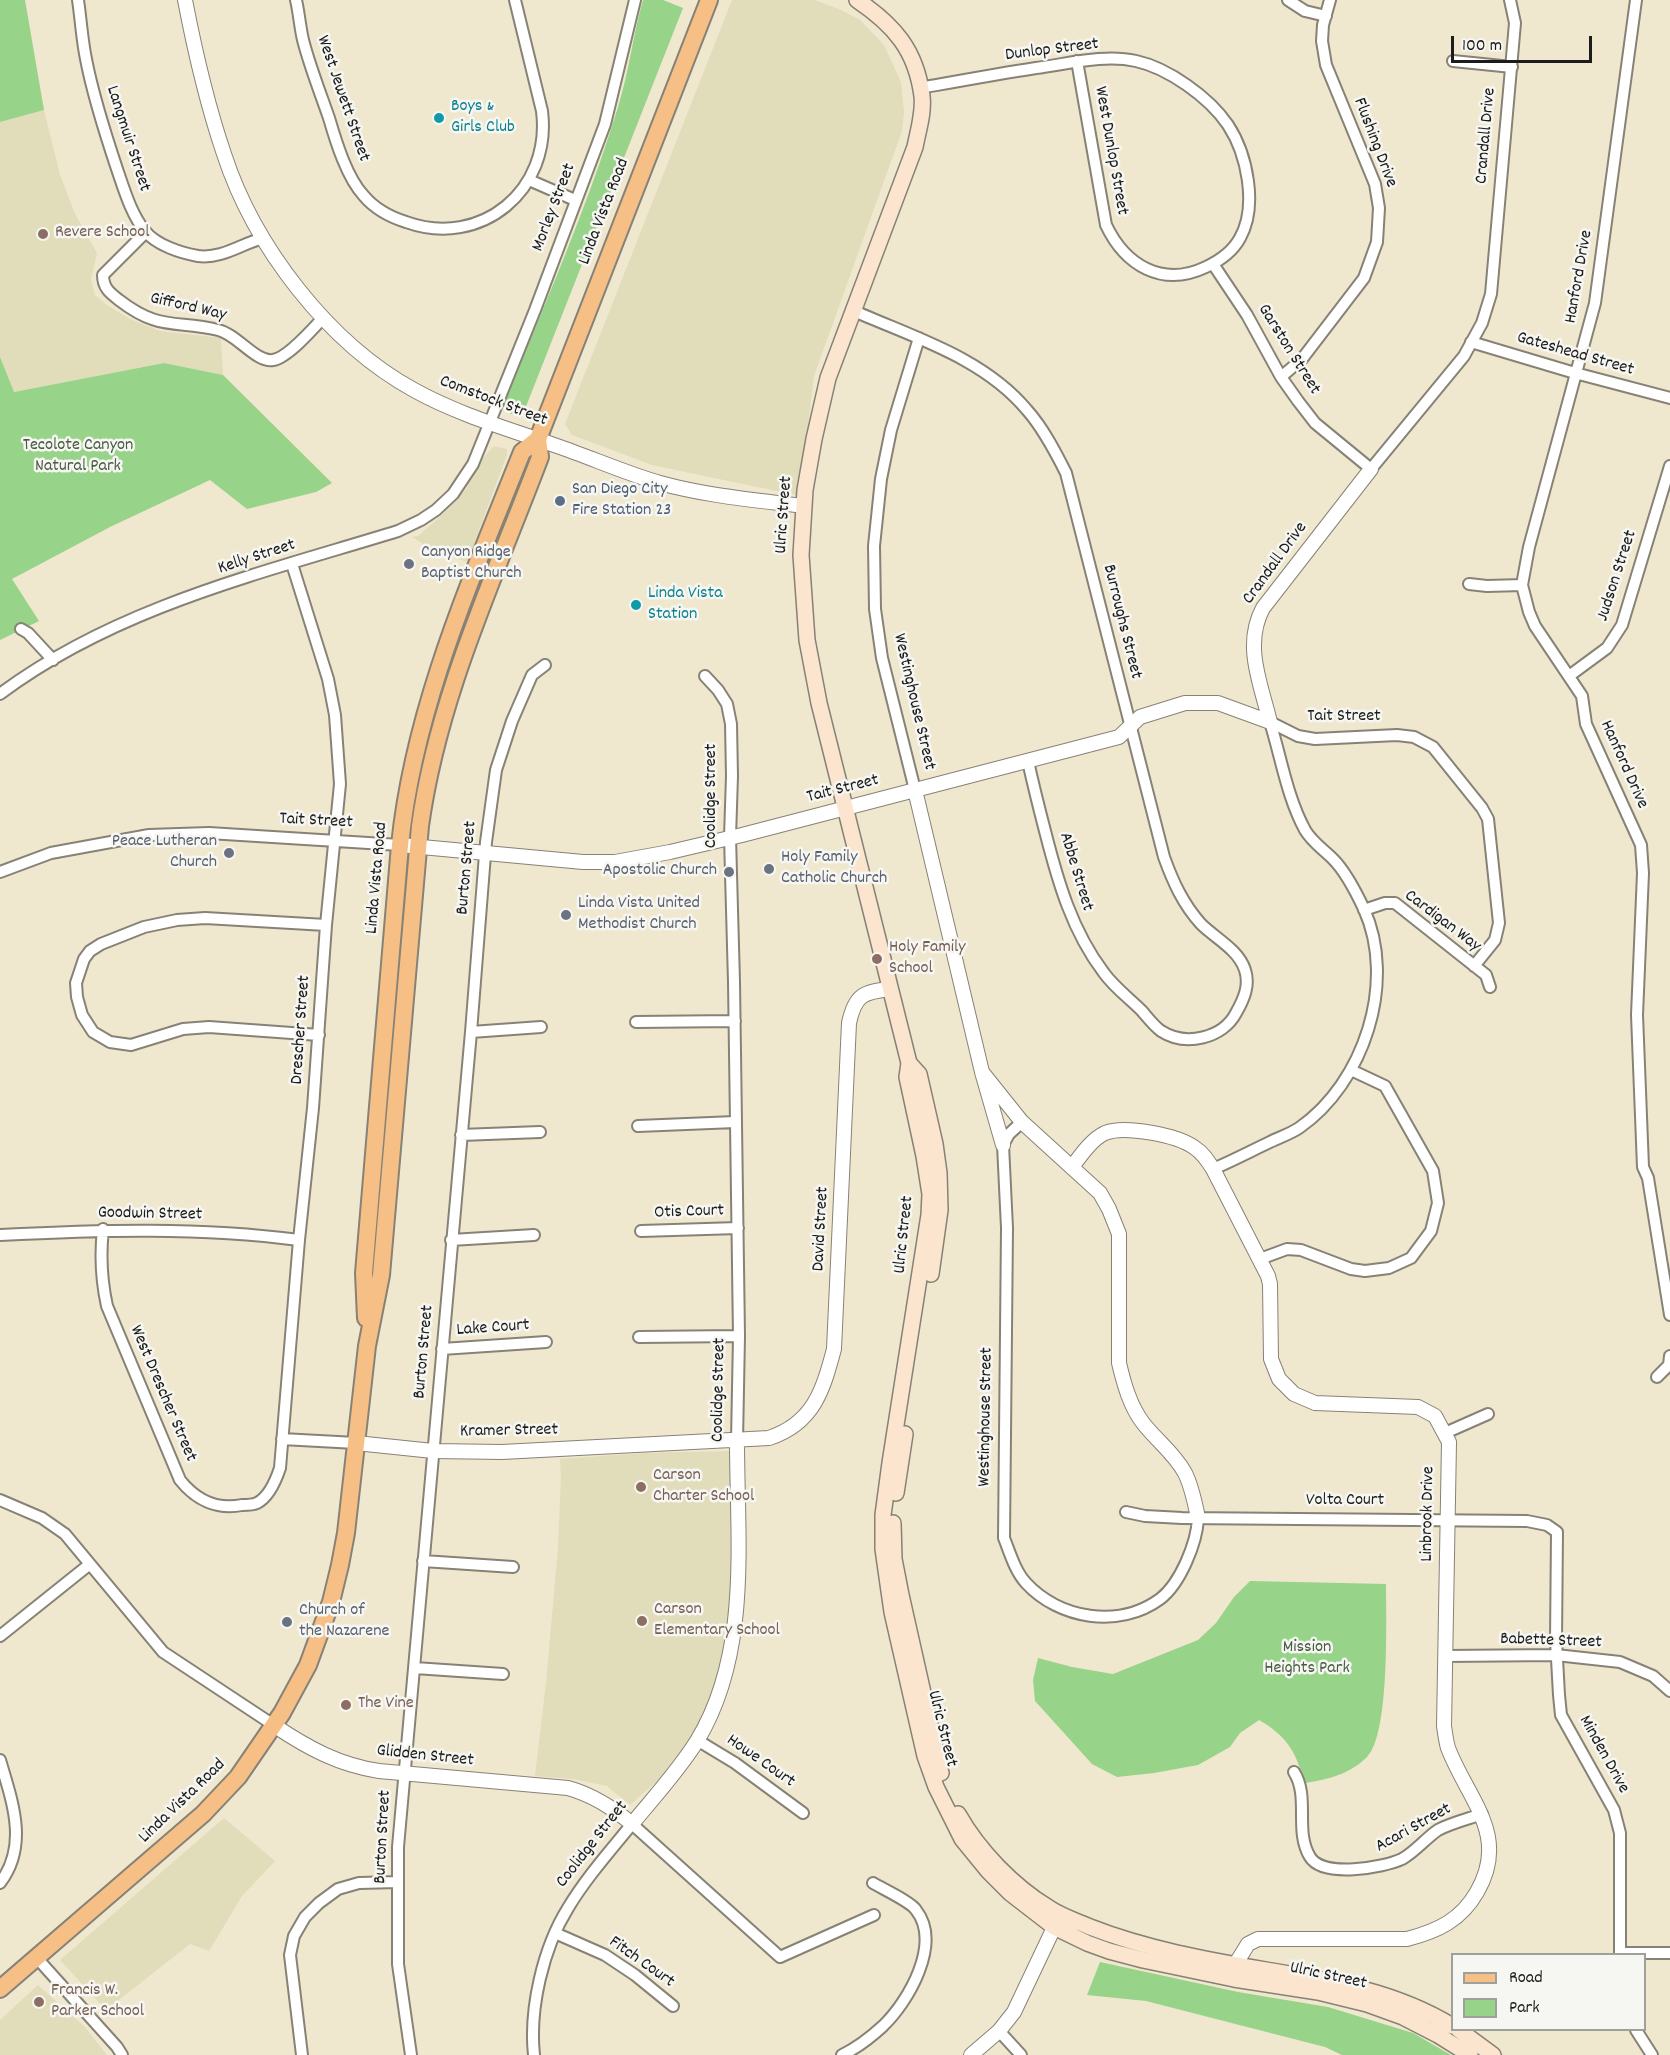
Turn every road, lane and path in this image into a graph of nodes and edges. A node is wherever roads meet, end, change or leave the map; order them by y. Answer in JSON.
{"nodes":[{"id":1,"x":78,"y":0,"type":"edge"},
{"id":2,"x":185,"y":0,"type":"edge"},
{"id":3,"x":296,"y":0,"type":"edge"},
{"id":4,"x":515,"y":0,"type":"edge"},
{"id":5,"x":635,"y":0,"type":"edge"},
{"id":6,"x":709,"y":0,"type":"edge"},
{"id":7,"x":857,"y":0,"type":"edge"},
{"id":8,"x":1288,"y":0,"type":"edge"},
{"id":9,"x":1330,"y":0,"type":"edge"},
{"id":10,"x":1510,"y":0,"type":"edge"},
{"id":11,"x":1636,"y":0,"type":"edge"},
{"id":12,"x":1326,"y":16,"type":"junction"},
{"id":13,"x":1077,"y":61,"type":"junction"},
{"id":14,"x":1453,"y":61,"type":"dead end"},
{"id":15,"x":1512,"y":67,"type":"junction"},
{"id":16,"x":920,"y":88,"type":"junction"},
{"id":17,"x":529,"y":180,"type":"junction"},
{"id":18,"x":575,"y":200,"type":"junction"},
{"id":19,"x":146,"y":232,"type":"junction"},
{"id":20,"x":263,"y":238,"type":"junction"},
{"id":21,"x":1213,"y":264,"type":"junction"},
{"id":22,"x":852,"y":310,"type":"junction"},
{"id":23,"x":322,"y":319,"type":"junction"},
{"id":24,"x":920,"y":338,"type":"junction"},
{"id":25,"x":1471,"y":342,"type":"junction"},
{"id":26,"x":1575,"y":373,"type":"junction"},
{"id":27,"x":1281,"y":377,"type":"junction"},
{"id":28,"x":1670,"y":398,"type":"edge"},
{"id":29,"x":490,"y":423,"type":"junction"},
{"id":30,"x":538,"y":439,"type":"junction"},
{"id":31,"x":1670,"y":466,"type":"edge"},
{"id":32,"x":1371,"y":469,"type":"junction"},
{"id":33,"x":803,"y":506,"type":"junction"},
{"id":34,"x":292,"y":564,"type":"junction"},
{"id":35,"x":1469,"y":584,"type":"dead end"},
{"id":36,"x":1522,"y":585,"type":"junction"},
{"id":37,"x":21,"y":629,"type":"dead end"},
{"id":38,"x":53,"y":660,"type":"junction"},
{"id":39,"x":545,"y":665,"type":"dead end"},
{"id":40,"x":705,"y":676,"type":"dead end"},
{"id":41,"x":1569,"y":676,"type":"junction"},
{"id":42,"x":0,"y":694,"type":"edge"},
{"id":43,"x":1270,"y":722,"type":"junction"},
{"id":44,"x":1130,"y":728,"type":"junction"},
{"id":45,"x":1028,"y":760,"type":"junction"},
{"id":46,"x":915,"y":790,"type":"junction"},
{"id":47,"x":845,"y":807,"type":"junction"},
{"id":48,"x":730,"y":837,"type":"junction"},
{"id":49,"x":333,"y":840,"type":"junction"},
{"id":50,"x":400,"y":845,"type":"junction"},
{"id":51,"x":418,"y":847,"type":"junction"},
{"id":52,"x":485,"y":853,"type":"junction"},
{"id":53,"x":0,"y":872,"type":"edge"},
{"id":54,"x":1364,"y":910,"type":"junction"},
{"id":55,"x":326,"y":925,"type":"junction"},
{"id":56,"x":1473,"y":966,"type":"junction"},
{"id":57,"x":1490,"y":987,"type":"dead end"},
{"id":58,"x":890,"y":989,"type":"junction"},
{"id":59,"x":735,"y":1021,"type":"junction"},
{"id":60,"x":636,"y":1022,"type":"dead end"},
{"id":61,"x":1232,"y":1022,"type":"joint"},
{"id":62,"x":541,"y":1027,"type":"dead end"},
{"id":63,"x":471,"y":1032,"type":"junction"},
{"id":64,"x":318,"y":1035,"type":"junction"},
{"id":65,"x":1351,"y":1070,"type":"junction"},
{"id":66,"x":982,"y":1072,"type":"junction"},
{"id":67,"x":735,"y":1122,"type":"junction"},
{"id":68,"x":1022,"y":1122,"type":"junction"},
{"id":69,"x":638,"y":1126,"type":"dead end"},
{"id":70,"x":540,"y":1132,"type":"dead end"},
{"id":71,"x":461,"y":1135,"type":"junction"},
{"id":72,"x":1003,"y":1145,"type":"junction"},
{"id":73,"x":1072,"y":1167,"type":"junction"},
{"id":74,"x":1213,"y":1169,"type":"junction"},
{"id":75,"x":738,"y":1228,"type":"junction"},
{"id":76,"x":103,"y":1229,"type":"junction"},
{"id":77,"x":641,"y":1231,"type":"dead end"},
{"id":78,"x":0,"y":1235,"type":"edge"},
{"id":79,"x":534,"y":1235,"type":"dead end"},
{"id":80,"x":299,"y":1240,"type":"junction"},
{"id":81,"x":451,"y":1240,"type":"junction"},
{"id":82,"x":1260,"y":1259,"type":"junction"},
{"id":83,"x":1670,"y":1315,"type":"edge"},
{"id":84,"x":739,"y":1336,"type":"junction"},
{"id":85,"x":639,"y":1337,"type":"dead end"},
{"id":86,"x":546,"y":1342,"type":"dead end"},
{"id":87,"x":367,"y":1346,"type":"junction"},
{"id":88,"x":442,"y":1348,"type":"junction"},
{"id":89,"x":1670,"y":1356,"type":"edge"},
{"id":90,"x":1657,"y":1377,"type":"dead end"},
{"id":91,"x":1488,"y":1414,"type":"dead end"},
{"id":92,"x":1445,"y":1433,"type":"junction"},
{"id":93,"x":282,"y":1439,"type":"junction"},
{"id":94,"x":737,"y":1441,"type":"junction"},
{"id":95,"x":356,"y":1443,"type":"junction"},
{"id":96,"x":433,"y":1451,"type":"junction"},
{"id":97,"x":261,"y":1498,"type":"joint"},
{"id":98,"x":0,"y":1500,"type":"edge"},
{"id":99,"x":1126,"y":1512,"type":"dead end"},
{"id":100,"x":1198,"y":1518,"type":"junction"},
{"id":101,"x":1447,"y":1520,"type":"junction"},
{"id":102,"x":1558,"y":1535,"type":"joint"},
{"id":103,"x":423,"y":1561,"type":"junction"},
{"id":104,"x":90,"y":1564,"type":"junction"},
{"id":105,"x":513,"y":1567,"type":"dead end"},
{"id":106,"x":0,"y":1636,"type":"edge"},
{"id":107,"x":1556,"y":1655,"type":"junction"},
{"id":108,"x":1445,"y":1656,"type":"junction"},
{"id":109,"x":415,"y":1668,"type":"junction"},
{"id":110,"x":503,"y":1674,"type":"dead end"},
{"id":111,"x":1670,"y":1691,"type":"edge"},
{"id":112,"x":275,"y":1726,"type":"junction"},
{"id":113,"x":697,"y":1740,"type":"junction"},
{"id":114,"x":0,"y":1760,"type":"edge"},
{"id":115,"x":1294,"y":1772,"type":"dead end"},
{"id":116,"x":405,"y":1773,"type":"junction"},
{"id":117,"x":803,"y":1813,"type":"dead end"},
{"id":118,"x":1482,"y":1814,"type":"junction"},
{"id":119,"x":632,"y":1824,"type":"junction"},
{"id":120,"x":398,"y":1882,"type":"junction"},
{"id":121,"x":0,"y":1883,"type":"edge"},
{"id":122,"x":873,"y":1883,"type":"dead end"},
{"id":123,"x":874,"y":1916,"type":"dead end"},
{"id":124,"x":1057,"y":1921,"type":"junction"},
{"id":125,"x":555,"y":1933,"type":"junction"},
{"id":126,"x":1620,"y":1953,"type":"edge"},
{"id":127,"x":1646,"y":1953,"type":"edge"},
{"id":128,"x":1670,"y":1953,"type":"edge"},
{"id":129,"x":36,"y":1957,"type":"junction"},
{"id":130,"x":1234,"y":1965,"type":"junction"},
{"id":131,"x":1203,"y":1973,"type":"junction"},
{"id":132,"x":1251,"y":1982,"type":"junction"},
{"id":133,"x":0,"y":1989,"type":"edge"},
{"id":134,"x":673,"y":2006,"type":"dead end"},
{"id":135,"x":1451,"y":2025,"type":"edge"},
{"id":136,"x":999,"y":2031,"type":"junction"},
{"id":137,"x":1460,"y":2031,"type":"edge"},
{"id":138,"x":1637,"y":2031,"type":"edge"},
{"id":139,"x":122,"y":2055,"type":"edge"},
{"id":140,"x":302,"y":2055,"type":"edge"},
{"id":141,"x":411,"y":2055,"type":"edge"},
{"id":142,"x":534,"y":2055,"type":"edge"},
{"id":143,"x":842,"y":2055,"type":"edge"},
{"id":144,"x":971,"y":2055,"type":"edge"},
{"id":145,"x":1022,"y":2055,"type":"edge"},
{"id":146,"x":1470,"y":2055,"type":"edge"},
{"id":147,"x":1493,"y":2055,"type":"edge"},
{"id":148,"x":1652,"y":2055,"type":"edge"}],
"edges":[{"from":1,"to":19,"type":"street","name":"Langmuir Street"},
{"from":2,"to":20,"type":"street","name":"Comstock Street"},
{"from":3,"to":17,"type":"street","name":"West Jewett Street"},
{"from":4,"to":17,"type":"street","name":"West Jewett Street"},
{"from":5,"to":18,"type":"street","name":"Morley Street"},
{"from":6,"to":30,"type":"main road","name":"Linda Vista Road"},
{"from":7,"to":16,"type":"main road","name":"Ulric Street"},
{"from":8,"to":12,"type":"street"},
{"from":9,"to":12,"type":"street","name":"Flushing Drive"},
{"from":10,"to":15,"type":"street","name":"Crandall Drive"},
{"from":11,"to":26,"type":"street","name":"Hanford Drive"},
{"from":12,"to":27,"type":"street","name":"Flushing Drive"},
{"from":13,"to":16,"type":"street","name":"Dunlop Street"},
{"from":13,"to":21,"type":"street","name":"West Dunlop Street"},
{"from":13,"to":21,"type":"street","name":"Dunlop Street"},
{"from":14,"to":15,"type":"street"},
{"from":15,"to":25,"type":"street","name":"Crandall Drive"},
{"from":16,"to":22,"type":"main road","name":"Ulric Street"},
{"from":17,"to":18,"type":"street"},
{"from":18,"to":29,"type":"street","name":"Morley Street"},
{"from":19,"to":20,"type":"street","name":"Langmuir Street"},
{"from":19,"to":23,"type":"street","name":"Gifford Way"},
{"from":20,"to":23,"type":"street","name":"Comstock Street"},
{"from":21,"to":27,"type":"street","name":"Garston Street"},
{"from":22,"to":24,"type":"street","name":"Burroughs Street"},
{"from":22,"to":33,"type":"main road","name":"Ulric Street"},
{"from":23,"to":29,"type":"street","name":"Comstock Street"},
{"from":24,"to":44,"type":"street","name":"Burroughs Street"},
{"from":24,"to":46,"type":"street","name":"Westinghouse Street"},
{"from":25,"to":26,"type":"street","name":"Gateshead Street"},
{"from":25,"to":32,"type":"street","name":"Crandall Drive"},
{"from":26,"to":28,"type":"street","name":"Gateshead Street"},
{"from":26,"to":36,"type":"street","name":"Hanford Drive"},
{"from":27,"to":32,"type":"street","name":"Garston Street"},
{"from":29,"to":30,"type":"street","name":"Comstock Street"},
{"from":29,"to":34,"type":"street","name":"Kelly Street"},
{"from":30,"to":33,"type":"street","name":"Comstock Street"},
{"from":30,"to":50,"type":"main road","name":"Linda Vista Road"},
{"from":30,"to":51,"type":"main road","name":"Linda Vista Road"},
{"from":31,"to":41,"type":"street","name":"Judson Street"},
{"from":32,"to":43,"type":"street","name":"Crandall Drive"},
{"from":33,"to":47,"type":"main road","name":"Ulric Street"},
{"from":34,"to":38,"type":"street","name":"Kelly Street"},
{"from":34,"to":49,"type":"street","name":"Drescher Street"},
{"from":35,"to":36,"type":"street"},
{"from":36,"to":41,"type":"street","name":"Hanford Drive"},
{"from":37,"to":38,"type":"street"},
{"from":38,"to":42,"type":"street","name":"Kelly Street"},
{"from":39,"to":52,"type":"street","name":"Burton Street"},
{"from":40,"to":48,"type":"street","name":"Coolidge Street"},
{"from":41,"to":83,"type":"street","name":"Hanford Drive"},
{"from":43,"to":44,"type":"street","name":"Tait Street"},
{"from":43,"to":54,"type":"street","name":"Crandall Drive"},
{"from":43,"to":56,"type":"street","name":"Tait Street"},
{"from":44,"to":45,"type":"street","name":"Tait Street"},
{"from":44,"to":61,"type":"street","name":"Burroughs Street"},
{"from":45,"to":46,"type":"street","name":"Tait Street"},
{"from":45,"to":61,"type":"street","name":"Abbe Street"},
{"from":46,"to":47,"type":"street","name":"Tait Street"},
{"from":46,"to":66,"type":"street","name":"Westinghouse Street"},
{"from":47,"to":48,"type":"street","name":"Tait Street"},
{"from":47,"to":58,"type":"main road","name":"Ulric Street"},
{"from":48,"to":52,"type":"street","name":"Tait Street"},
{"from":48,"to":59,"type":"street","name":"Coolidge Street"},
{"from":49,"to":50,"type":"street","name":"Tait Street"},
{"from":49,"to":53,"type":"street","name":"Tait Street"},
{"from":49,"to":55,"type":"street","name":"Drescher Street"},
{"from":50,"to":51,"type":"street","name":"Tait Street"},
{"from":50,"to":87,"type":"main road","name":"Linda Vista Road"},
{"from":51,"to":52,"type":"street","name":"Tait Street"},
{"from":51,"to":87,"type":"main road","name":"Linda Vista Road"},
{"from":52,"to":63,"type":"street","name":"Burton Street"},
{"from":54,"to":56,"type":"street","name":"Cardigan Way"},
{"from":54,"to":65,"type":"street","name":"Crandall Drive"},
{"from":55,"to":64,"type":"street","name":"Drescher Street"},
{"from":55,"to":64,"type":"street"},
{"from":56,"to":57,"type":"street","name":"Cardigan Way"},
{"from":58,"to":94,"type":"street","name":"David Street"},
{"from":58,"to":124,"type":"main road","name":"Ulric Street"},
{"from":59,"to":60,"type":"street"},
{"from":59,"to":67,"type":"street","name":"Coolidge Street"},
{"from":62,"to":63,"type":"street"},
{"from":63,"to":71,"type":"street","name":"Burton Street"},
{"from":64,"to":80,"type":"street","name":"Drescher Street"},
{"from":65,"to":74,"type":"street","name":"Crandall Drive"},
{"from":65,"to":82,"type":"street"},
{"from":66,"to":68,"type":"street"},
{"from":66,"to":72,"type":"street","name":"Westinghouse Street"},
{"from":67,"to":69,"type":"street"},
{"from":67,"to":75,"type":"street","name":"Coolidge Street"},
{"from":68,"to":72,"type":"street"},
{"from":68,"to":73,"type":"street"},
{"from":70,"to":71,"type":"street"},
{"from":71,"to":81,"type":"street","name":"Burton Street"},
{"from":72,"to":100,"type":"street","name":"Westinghouse Street"},
{"from":73,"to":74,"type":"street"},
{"from":73,"to":100,"type":"street"},
{"from":74,"to":82,"type":"street"},
{"from":75,"to":77,"type":"street","name":"Otis Court"},
{"from":75,"to":84,"type":"street","name":"Coolidge Street"},
{"from":76,"to":78,"type":"street","name":"Goodwin Street"},
{"from":76,"to":80,"type":"street","name":"Goodwin Street"},
{"from":76,"to":97,"type":"street","name":"West Drescher Street"},
{"from":79,"to":81,"type":"street"},
{"from":80,"to":93,"type":"street","name":"Drescher Street"},
{"from":81,"to":88,"type":"street","name":"Burton Street"},
{"from":82,"to":92,"type":"street"},
{"from":84,"to":85,"type":"street"},
{"from":84,"to":94,"type":"street","name":"Coolidge Street"},
{"from":86,"to":88,"type":"street","name":"Lake Court"},
{"from":87,"to":95,"type":"main road","name":"Linda Vista Road"},
{"from":88,"to":96,"type":"street","name":"Burton Street"},
{"from":89,"to":90,"type":"street"},
{"from":91,"to":92,"type":"street"},
{"from":92,"to":101,"type":"street","name":"Linbrook Drive"},
{"from":93,"to":95,"type":"street","name":"Kramer Street"},
{"from":93,"to":97,"type":"street","name":"Drescher Street"},
{"from":94,"to":96,"type":"street","name":"Kramer Street"},
{"from":94,"to":113,"type":"street","name":"Coolidge Street"},
{"from":95,"to":96,"type":"street","name":"Kramer Street"},
{"from":95,"to":112,"type":"main road","name":"Linda Vista Road"},
{"from":96,"to":103,"type":"street","name":"Burton Street"},
{"from":98,"to":104,"type":"street","name":"Glidden Street"},
{"from":99,"to":100,"type":"street","name":"Volta Court"},
{"from":100,"to":101,"type":"street","name":"Volta Court"},
{"from":101,"to":102,"type":"street","name":"Volta Court"},
{"from":101,"to":108,"type":"street","name":"Linbrook Drive"},
{"from":102,"to":107,"type":"street","name":"Minden Drive"},
{"from":103,"to":105,"type":"street"},
{"from":103,"to":109,"type":"street","name":"Burton Street"},
{"from":104,"to":106,"type":"street"},
{"from":104,"to":112,"type":"street","name":"Glidden Street"},
{"from":107,"to":108,"type":"street","name":"Babette Street"},
{"from":107,"to":111,"type":"street","name":"Babette Street"},
{"from":107,"to":126,"type":"street","name":"Minden Drive"},
{"from":108,"to":118,"type":"street","name":"Linbrook Drive"},
{"from":109,"to":110,"type":"street"},
{"from":109,"to":116,"type":"street","name":"Burton Street"},
{"from":112,"to":116,"type":"street","name":"Glidden Street"},
{"from":112,"to":129,"type":"main road","name":"Linda Vista Road"},
{"from":113,"to":117,"type":"street","name":"Howe Court"},
{"from":113,"to":119,"type":"street","name":"Coolidge Street"},
{"from":114,"to":121,"type":"street"},
{"from":115,"to":118,"type":"street","name":"Acari Street"},
{"from":116,"to":119,"type":"street","name":"Glidden Street"},
{"from":116,"to":120,"type":"street","name":"Burton Street"},
{"from":118,"to":130,"type":"street","name":"Linbrook Drive"},
{"from":119,"to":123,"type":"street","name":"Glidden Street"},
{"from":119,"to":125,"type":"street","name":"Coolidge Street"},
{"from":120,"to":140,"type":"street"},
{"from":120,"to":141,"type":"street","name":"Burton Street"},
{"from":122,"to":143,"type":"street"},
{"from":124,"to":130,"type":"main road","name":"Ulric Street"},
{"from":124,"to":131,"type":"main road","name":"Ulric Street"},
{"from":124,"to":136,"type":"street"},
{"from":125,"to":134,"type":"street","name":"Fitch Court"},
{"from":125,"to":142,"type":"street","name":"Coolidge Street"},
{"from":127,"to":128,"type":"street"},
{"from":129,"to":133,"type":"main road","name":"Linda Vista Road"},
{"from":129,"to":139,"type":"street"},
{"from":130,"to":131,"type":"main road"},
{"from":130,"to":132,"type":"main road"},
{"from":130,"to":135,"type":"main road","name":"Ulric Street"},
{"from":131,"to":132,"type":"main road","name":"Ulric Street"},
{"from":132,"to":146,"type":"main road","name":"Ulric Street"},
{"from":136,"to":144,"type":"street"},
{"from":136,"to":145,"type":"street"},
{"from":137,"to":147,"type":"main road"},
{"from":138,"to":148,"type":"street"}]}
